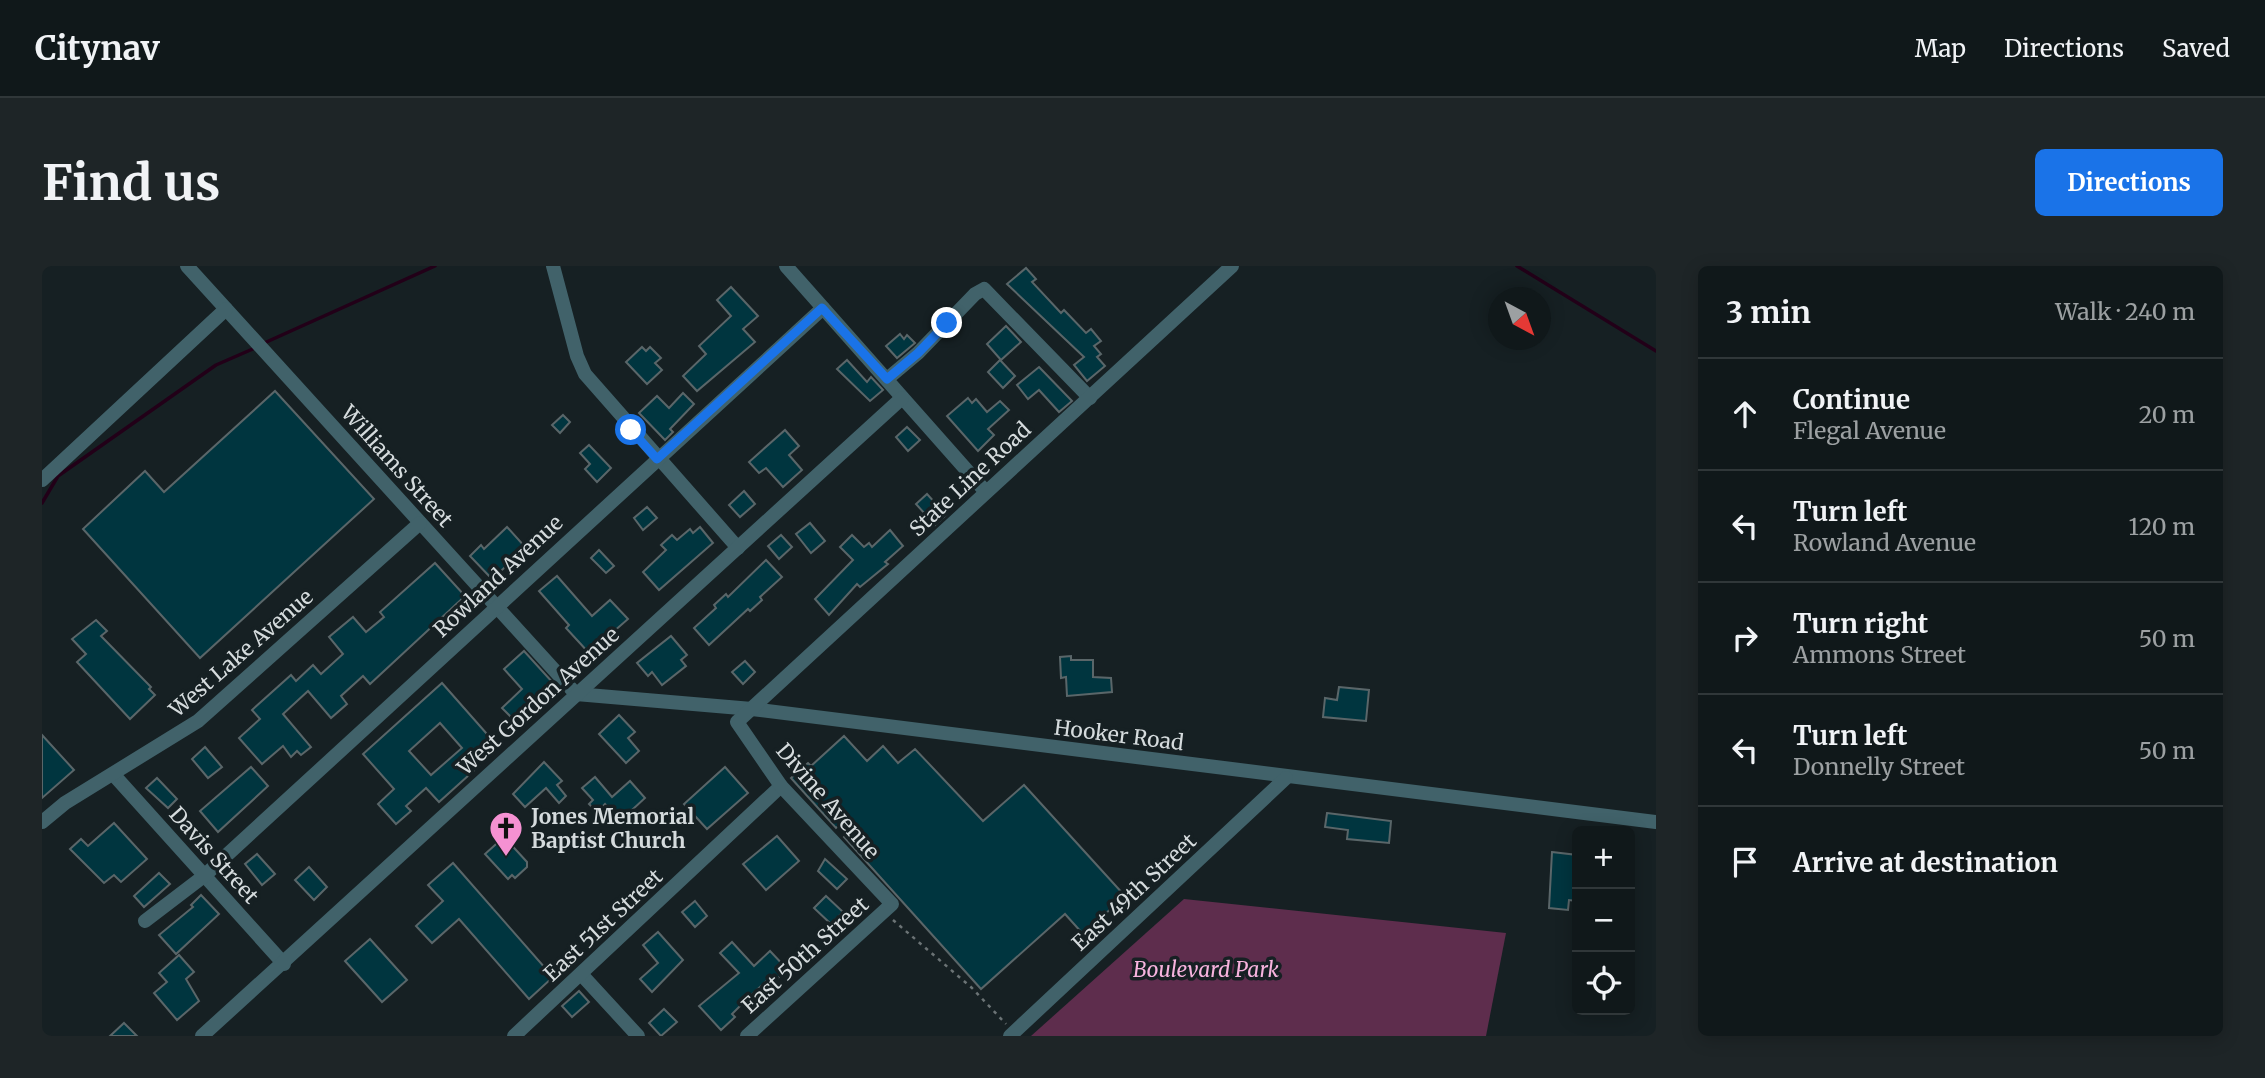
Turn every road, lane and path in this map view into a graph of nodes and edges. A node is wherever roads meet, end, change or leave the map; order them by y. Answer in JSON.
{"nodes":[{"id":1,"x":187,"y":266,"type":"edge"},
{"id":2,"x":552,"y":266,"type":"edge"},
{"id":3,"x":786,"y":266,"type":"edge"},
{"id":4,"x":1232,"y":266,"type":"edge"},
{"id":5,"x":822,"y":308,"type":"junction"},
{"id":6,"x":226,"y":309,"type":"junction"},
{"id":7,"x":887,"y":379,"type":"junction"},
{"id":8,"x":902,"y":398,"type":"junction"},
{"id":9,"x":1090,"y":398,"type":"junction"},
{"id":10,"x":657,"y":459,"type":"junction"},
{"id":11,"x":42,"y":481,"type":"edge"},
{"id":12,"x":986,"y":492,"type":"junction"},
{"id":13,"x":420,"y":523,"type":"junction"},
{"id":14,"x":738,"y":548,"type":"junction"},
{"id":15,"x":496,"y":606,"type":"junction"},
{"id":16,"x":576,"y":694,"type":"junction"},
{"id":17,"x":752,"y":709,"type":"junction"},
{"id":18,"x":737,"y":722,"type":"joint"},
{"id":19,"x":113,"y":775,"type":"junction"},
{"id":20,"x":1286,"y":778,"type":"junction"},
{"id":21,"x":781,"y":786,"type":"junction"},
{"id":22,"x":42,"y":822,"type":"edge"},
{"id":23,"x":1656,"y":822,"type":"edge"},
{"id":24,"x":204,"y":876,"type":"junction"},
{"id":25,"x":891,"y":904,"type":"joint"},
{"id":26,"x":880,"y":915,"type":"junction"},
{"id":27,"x":145,"y":921,"type":"dead end"},
{"id":28,"x":284,"y":964,"type":"junction"},
{"id":29,"x":581,"y":974,"type":"junction"},
{"id":30,"x":1012,"y":1034,"type":"edge"},
{"id":31,"x":202,"y":1036,"type":"edge"},
{"id":32,"x":514,"y":1036,"type":"edge"},
{"id":33,"x":638,"y":1036,"type":"edge"},
{"id":34,"x":747,"y":1036,"type":"edge"}],
"edges":[{"from":1,"to":6,"type":"street","name":"Williams Street"},
{"from":2,"to":10,"type":"street"},
{"from":3,"to":5,"type":"street"},
{"from":4,"to":9,"type":"street","name":"State Line Road"},
{"from":5,"to":7,"type":"street"},
{"from":5,"to":10,"type":"street","name":"Rowland Avenue"},
{"from":6,"to":11,"type":"street"},
{"from":6,"to":13,"type":"street","name":"Williams Street"},
{"from":7,"to":8,"type":"street"},
{"from":7,"to":9,"type":"street"},
{"from":8,"to":12,"type":"street"},
{"from":8,"to":14,"type":"street","name":"West Gordon Avenue"},
{"from":9,"to":12,"type":"street","name":"State Line Road"},
{"from":10,"to":14,"type":"street"},
{"from":10,"to":15,"type":"street","name":"Rowland Avenue"},
{"from":12,"to":17,"type":"street","name":"State Line Road"},
{"from":13,"to":15,"type":"street","name":"Williams Street"},
{"from":13,"to":19,"type":"street","name":"West Lake Avenue"},
{"from":14,"to":16,"type":"street","name":"West Gordon Avenue"},
{"from":15,"to":16,"type":"street","name":"Williams Street"},
{"from":15,"to":24,"type":"street","name":"Rowland Avenue"},
{"from":16,"to":17,"type":"street","name":"Hooker Road"},
{"from":16,"to":28,"type":"street","name":"West Gordon Avenue"},
{"from":17,"to":18,"type":"street","name":"State Line Road"},
{"from":17,"to":20,"type":"street","name":"Hooker Road"},
{"from":18,"to":21,"type":"street","name":"Divine Avenue"},
{"from":19,"to":22,"type":"street","name":"West Lake Avenue"},
{"from":19,"to":24,"type":"street","name":"Davis Street"},
{"from":20,"to":23,"type":"street","name":"Hooker Road"},
{"from":20,"to":30,"type":"street","name":"East 49th Street"},
{"from":21,"to":25,"type":"street","name":"Divine Avenue"},
{"from":21,"to":29,"type":"street","name":"East 51st Street"},
{"from":24,"to":27,"type":"street","name":"Rowland Avenue"},
{"from":24,"to":28,"type":"street","name":"Davis Street"},
{"from":25,"to":26,"type":"street","name":"East 50th Street"},
{"from":26,"to":30,"type":"path"},
{"from":26,"to":34,"type":"street","name":"East 50th Street"},
{"from":28,"to":31,"type":"street","name":"West Gordon Avenue"},
{"from":29,"to":32,"type":"street","name":"East 51st Street"},
{"from":29,"to":33,"type":"street"}]}
